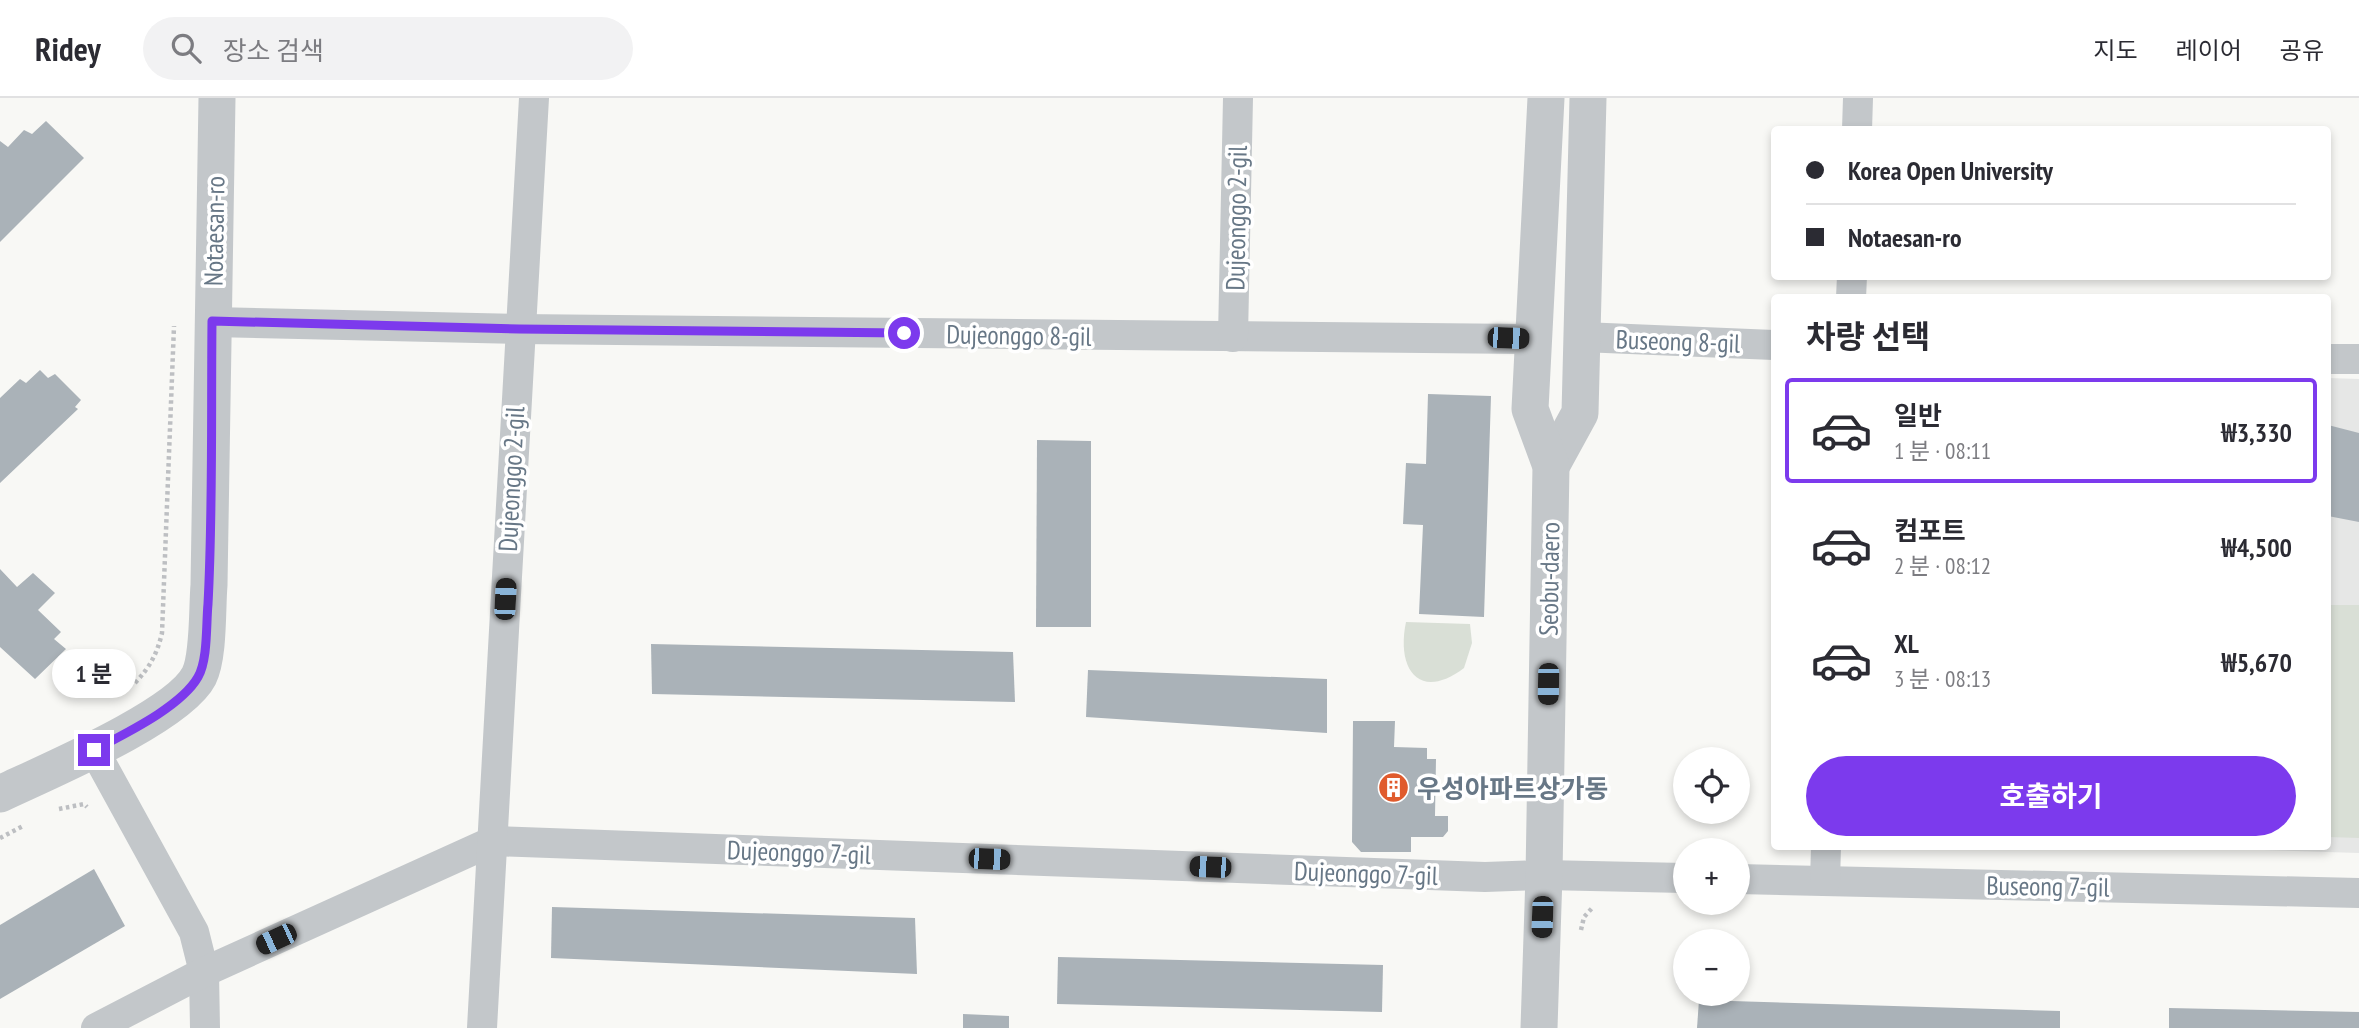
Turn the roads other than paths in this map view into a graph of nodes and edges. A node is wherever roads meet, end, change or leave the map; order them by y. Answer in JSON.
{"nodes":[{"id":1,"x":217,"y":98,"type":"edge"},
{"id":2,"x":534,"y":98,"type":"edge"},
{"id":3,"x":1238,"y":98,"type":"edge"},
{"id":4,"x":1546,"y":98,"type":"edge"},
{"id":5,"x":1588,"y":98,"type":"edge"},
{"id":6,"x":1858,"y":98,"type":"edge"},
{"id":7,"x":1857,"y":126,"type":"edge"},
{"id":8,"x":212,"y":321,"type":"junction"},
{"id":9,"x":519,"y":329,"type":"junction"},
{"id":10,"x":1233,"y":337,"type":"junction"},
{"id":11,"x":1582,"y":337,"type":"junction"},
{"id":12,"x":1532,"y":339,"type":"junction"},
{"id":13,"x":1771,"y":345,"type":"edge"},
{"id":14,"x":2331,"y":359,"type":"edge"},
{"id":15,"x":2359,"y":359,"type":"edge"},
{"id":16,"x":1551,"y":466,"type":"junction"},
{"id":17,"x":94,"y":750,"type":"junction"},
{"id":18,"x":0,"y":794,"type":"edge"},
{"id":19,"x":494,"y":841,"type":"junction"},
{"id":20,"x":1826,"y":850,"type":"edge"},
{"id":21,"x":1544,"y":874,"type":"junction"},
{"id":22,"x":1673,"y":878,"type":"edge"},
{"id":23,"x":1750,"y":879,"type":"edge"},
{"id":24,"x":1825,"y":881,"type":"junction"},
{"id":25,"x":2359,"y":894,"type":"edge"},
{"id":26,"x":204,"y":972,"type":"junction"},
{"id":27,"x":96,"y":1028,"type":"edge"},
{"id":28,"x":205,"y":1028,"type":"edge"},
{"id":29,"x":482,"y":1028,"type":"edge"},
{"id":30,"x":1539,"y":1028,"type":"edge"}],
"edges":[{"from":1,"to":8,"type":"street","name":"Notaesan-ro"},
{"from":2,"to":9,"type":"street","name":"Dujeonggo 2-gil"},
{"from":3,"to":10,"type":"street","name":"Dujeonggo 2-gil"},
{"from":4,"to":12,"type":"street","name":"Seobu-daero"},
{"from":5,"to":11,"type":"street","name":"Seobu-daero"},
{"from":6,"to":7,"type":"street"},
{"from":8,"to":9,"type":"street","name":"Dujeonggo 8-gil"},
{"from":8,"to":17,"type":"street","name":"Notaesan-ro"},
{"from":9,"to":10,"type":"street","name":"Dujeonggo 8-gil"},
{"from":9,"to":19,"type":"street","name":"Dujeonggo 2-gil"},
{"from":10,"to":12,"type":"street","name":"Dujeonggo 8-gil"},
{"from":11,"to":13,"type":"street","name":"Buseong 8-gil"},
{"from":11,"to":16,"type":"street","name":"Seobu-daero"},
{"from":12,"to":16,"type":"street","name":"Seobu-daero"},
{"from":14,"to":15,"type":"street"},
{"from":16,"to":21,"type":"street","name":"Seobu-daero"},
{"from":17,"to":18,"type":"street","name":"Notaesan-ro"},
{"from":17,"to":26,"type":"street"},
{"from":19,"to":21,"type":"street","name":"Dujeonggo 7-gil"},
{"from":19,"to":26,"type":"street","name":"Dujeonggo 7-gil"},
{"from":19,"to":29,"type":"street","name":"Dujeonggo 2-gil"},
{"from":20,"to":24,"type":"street"},
{"from":21,"to":22,"type":"street"},
{"from":21,"to":30,"type":"street","name":"Seobu-daero"},
{"from":23,"to":24,"type":"street","name":"Buseong 7-gil"},
{"from":24,"to":25,"type":"street","name":"Buseong 7-gil"},
{"from":26,"to":27,"type":"street","name":"Dujeonggo 7-gil"},
{"from":26,"to":28,"type":"street"}]}
